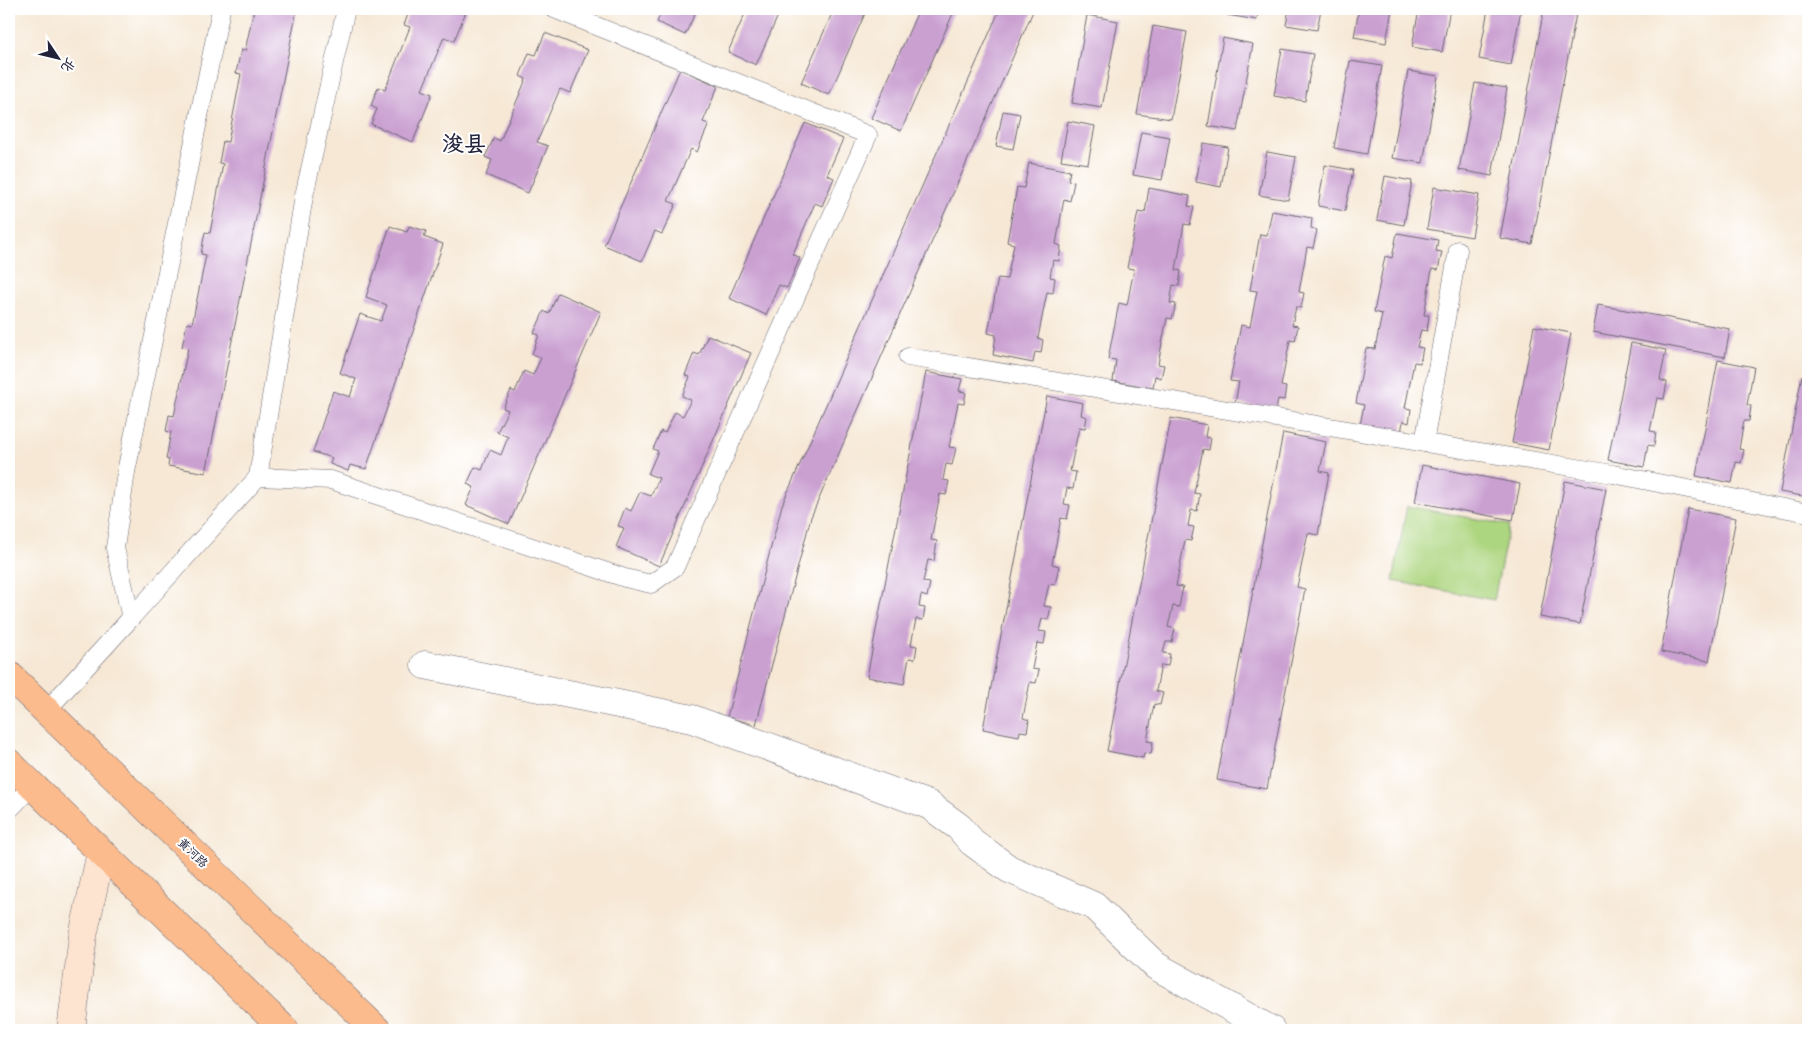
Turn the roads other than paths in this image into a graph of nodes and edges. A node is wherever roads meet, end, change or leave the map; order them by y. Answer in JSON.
{"nodes":[{"id":1,"x":221,"y":9,"type":"edge"},
{"id":2,"x":346,"y":9,"type":"edge"},
{"id":3,"x":554,"y":9,"type":"edge"},
{"id":4,"x":1458,"y":250,"type":"dead end"},
{"id":5,"x":908,"y":357,"type":"dead end"},
{"id":6,"x":1424,"y":443,"type":"junction"},
{"id":7,"x":258,"y":477,"type":"junction"},
{"id":8,"x":1808,"y":512,"type":"edge"},
{"id":9,"x":131,"y":618,"type":"junction"},
{"id":10,"x":425,"y":665,"type":"dead end"},
{"id":11,"x":9,"y":675,"type":"edge"},
{"id":12,"x":46,"y":711,"type":"junction"},
{"id":13,"x":9,"y":763,"type":"edge"},
{"id":14,"x":32,"y":786,"type":"junction"},
{"id":15,"x":9,"y":810,"type":"edge"},
{"id":16,"x":101,"y":852,"type":"junction"},
{"id":17,"x":71,"y":1030,"type":"edge"},
{"id":18,"x":285,"y":1030,"type":"edge"},
{"id":19,"x":377,"y":1030,"type":"edge"},
{"id":20,"x":1271,"y":1030,"type":"edge"}],
"edges":[{"from":1,"to":9,"type":"lane"},
{"from":2,"to":7,"type":"lane"},
{"from":3,"to":7,"type":"lane"},
{"from":4,"to":6,"type":"lane"},
{"from":5,"to":6,"type":"lane"},
{"from":6,"to":8,"type":"lane"},
{"from":7,"to":9,"type":"lane"},
{"from":9,"to":12,"type":"lane"},
{"from":10,"to":20,"type":"street"},
{"from":11,"to":12,"type":"main road","name":"黄河路"},
{"from":12,"to":19,"type":"main road","name":"黄河路"},
{"from":13,"to":14,"type":"main road"},
{"from":14,"to":15,"type":"lane"},
{"from":14,"to":16,"type":"main road"},
{"from":16,"to":17,"type":"street"},
{"from":16,"to":18,"type":"main road"}]}
